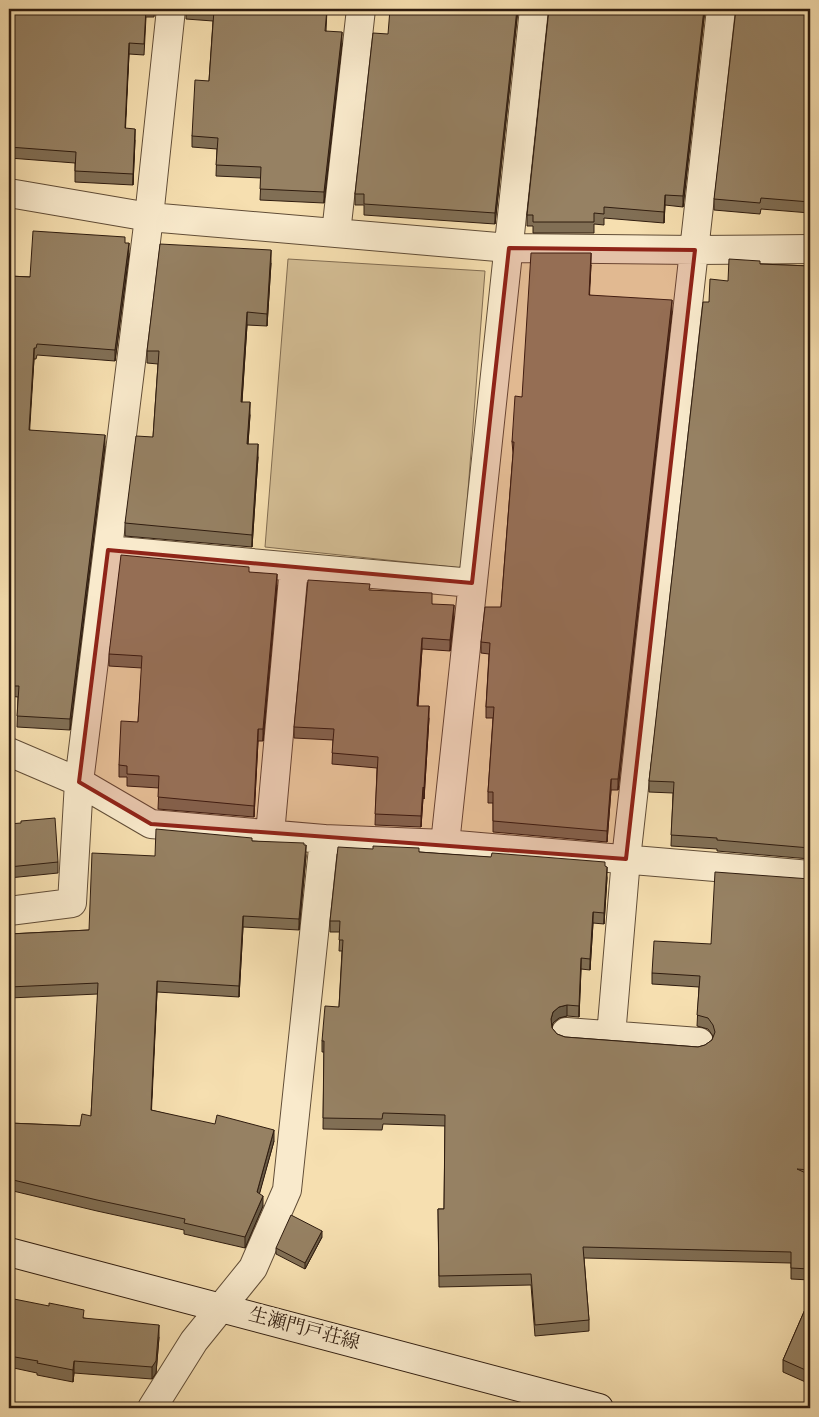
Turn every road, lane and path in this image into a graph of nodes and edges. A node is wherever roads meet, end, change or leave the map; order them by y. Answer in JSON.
{"nodes":[{"id":1,"x":171,"y":9,"type":"edge"},
{"id":2,"x":361,"y":9,"type":"edge"},
{"id":3,"x":534,"y":9,"type":"edge"},
{"id":4,"x":721,"y":9,"type":"edge"},
{"id":5,"x":9,"y":193,"type":"edge"},
{"id":6,"x":148,"y":217,"type":"junction"},
{"id":7,"x":336,"y":233,"type":"junction"},
{"id":8,"x":509,"y":248,"type":"junction"},
{"id":9,"x":810,"y":249,"type":"edge"},
{"id":10,"x":695,"y":250,"type":"junction"},
{"id":11,"x":108,"y":550,"type":"junction"},
{"id":12,"x":294,"y":567,"type":"junction"},
{"id":13,"x":472,"y":583,"type":"junction"},
{"id":14,"x":9,"y":752,"type":"edge"},
{"id":15,"x":80,"y":782,"type":"junction"},
{"id":16,"x":270,"y":834,"type":"junction"},
{"id":17,"x":324,"y":838,"type":"junction"},
{"id":18,"x":445,"y":844,"type":"junction"},
{"id":19,"x":626,"y":859,"type":"junction"},
{"id":20,"x":810,"y":875,"type":"edge"},
{"id":21,"x":9,"y":911,"type":"edge"},
{"id":22,"x":566,"y":1032,"type":"dead end"},
{"id":23,"x":612,"y":1036,"type":"junction"},
{"id":24,"x":699,"y":1042,"type":"dead end"},
{"id":25,"x":9,"y":1252,"type":"edge"},
{"id":26,"x":220,"y":1308,"type":"junction"},
{"id":27,"x":152,"y":1408,"type":"edge"},
{"id":28,"x":598,"y":1408,"type":"edge"}],
"edges":[{"from":1,"to":6,"type":"street"},
{"from":2,"to":7,"type":"street"},
{"from":3,"to":8,"type":"street"},
{"from":4,"to":10,"type":"street"},
{"from":5,"to":6,"type":"street"},
{"from":6,"to":7,"type":"street"},
{"from":6,"to":11,"type":"street"},
{"from":7,"to":8,"type":"street"},
{"from":8,"to":10,"type":"street"},
{"from":8,"to":13,"type":"street"},
{"from":9,"to":10,"type":"street"},
{"from":10,"to":19,"type":"street"},
{"from":11,"to":12,"type":"street"},
{"from":11,"to":15,"type":"street"},
{"from":12,"to":13,"type":"street"},
{"from":12,"to":16,"type":"street"},
{"from":13,"to":18,"type":"street"},
{"from":14,"to":15,"type":"street"},
{"from":15,"to":16,"type":"street"},
{"from":15,"to":21,"type":"street"},
{"from":16,"to":17,"type":"street"},
{"from":17,"to":18,"type":"street"},
{"from":17,"to":26,"type":"street"},
{"from":18,"to":19,"type":"street"},
{"from":19,"to":20,"type":"street"},
{"from":19,"to":23,"type":"street"},
{"from":22,"to":23,"type":"street"},
{"from":23,"to":24,"type":"street"},
{"from":25,"to":26,"type":"street","name":"生瀬門戸荘線"},
{"from":26,"to":27,"type":"street"},
{"from":26,"to":28,"type":"street","name":"生瀬門戸荘線"}]}
